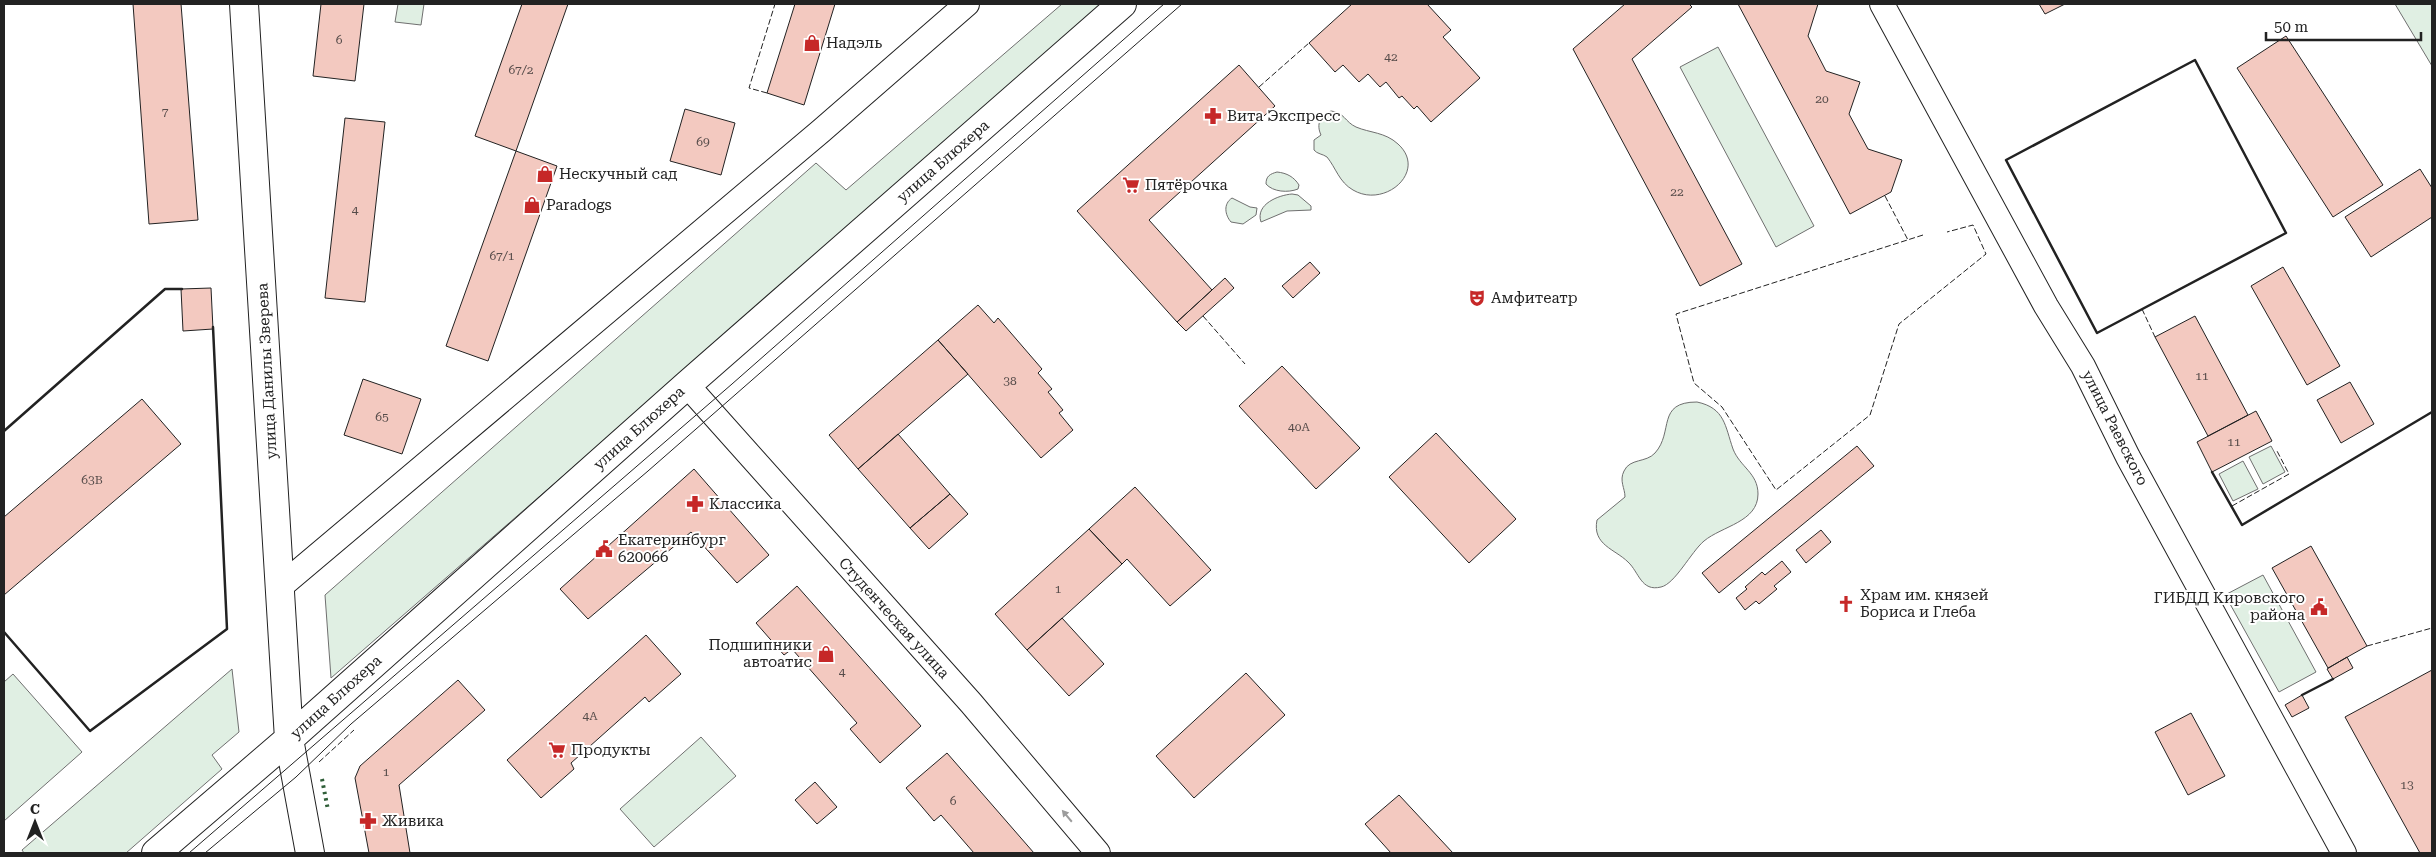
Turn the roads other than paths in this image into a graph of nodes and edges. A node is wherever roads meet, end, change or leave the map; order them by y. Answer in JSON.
{"nodes":[{"id":1,"x":244,"y":4,"type":"edge"},
{"id":2,"x":967,"y":4,"type":"edge"},
{"id":3,"x":1122,"y":4,"type":"edge"},
{"id":4,"x":1882,"y":4,"type":"edge"},
{"id":5,"x":687,"y":385,"type":"junction"},
{"id":6,"x":280,"y":588,"type":"junction"},
{"id":7,"x":289,"y":739,"type":"junction"},
{"id":8,"x":156,"y":853,"type":"edge"},
{"id":9,"x":310,"y":853,"type":"edge"},
{"id":10,"x":1098,"y":853,"type":"edge"},
{"id":11,"x":2344,"y":853,"type":"edge"}],
"edges":[{"from":1,"to":6,"type":"main road","name":"улица Данилы Зверева"},
{"from":2,"to":6,"type":"street"},
{"from":3,"to":5,"type":"main road","name":"улица Блюхера"},
{"from":4,"to":11,"type":"street","name":"улица Раевского"},
{"from":5,"to":7,"type":"main road","name":"улица Блюхера"},
{"from":10,"to":5,"type":"street","name":"Студенческая улица","one_way":true},
{"from":6,"to":7,"type":"main road","name":"улица Данилы Зверева"},
{"from":7,"to":8,"type":"main road","name":"улица Блюхера"},
{"from":7,"to":9,"type":"main road","name":"улица Данилы Зверева"}]}
